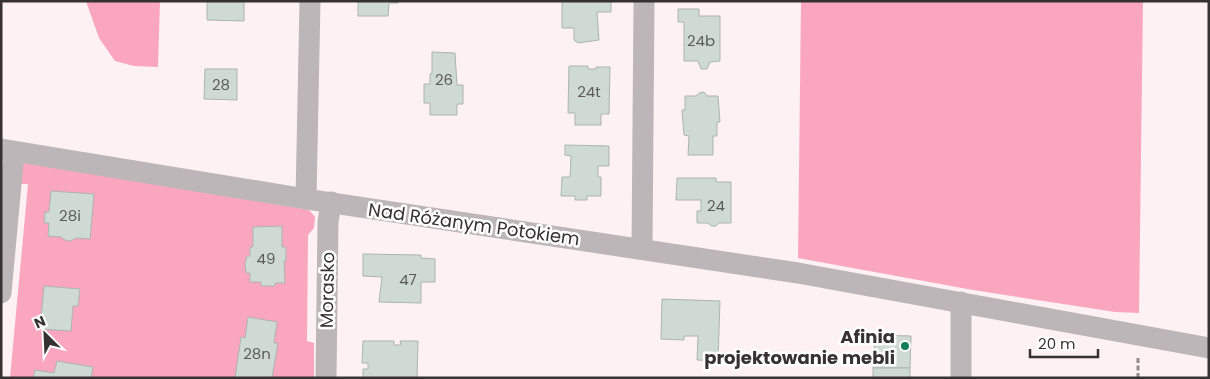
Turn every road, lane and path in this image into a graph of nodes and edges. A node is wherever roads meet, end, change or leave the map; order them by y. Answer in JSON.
{"nodes":[{"id":1,"x":310,"y":1,"type":"edge"},
{"id":2,"x":644,"y":1,"type":"edge"},
{"id":3,"x":8,"y":150,"type":"edge"},
{"id":4,"x":306,"y":199,"type":"junction"},
{"id":5,"x":331,"y":202,"type":"junction"},
{"id":6,"x":642,"y":249,"type":"junction"},
{"id":7,"x":1,"y":293,"type":"edge"},
{"id":8,"x":961,"y":302,"type":"junction"},
{"id":9,"x":1209,"y":348,"type":"edge"},
{"id":10,"x":326,"y":378,"type":"edge"},
{"id":11,"x":961,"y":378,"type":"edge"}],
"edges":[{"from":1,"to":4,"type":"street"},
{"from":2,"to":6,"type":"street"},
{"from":3,"to":4,"type":"street","name":"Nad Różanym Potokiem"},
{"from":3,"to":7,"type":"street"},
{"from":4,"to":5,"type":"street","name":"Nad Różanym Potokiem"},
{"from":5,"to":6,"type":"street","name":"Nad Różanym Potokiem"},
{"from":5,"to":10,"type":"street","name":"Morasko"},
{"from":6,"to":8,"type":"street","name":"Nad Różanym Potokiem"},
{"from":8,"to":9,"type":"street","name":"Nad Różanym Potokiem"},
{"from":8,"to":11,"type":"street"}]}
